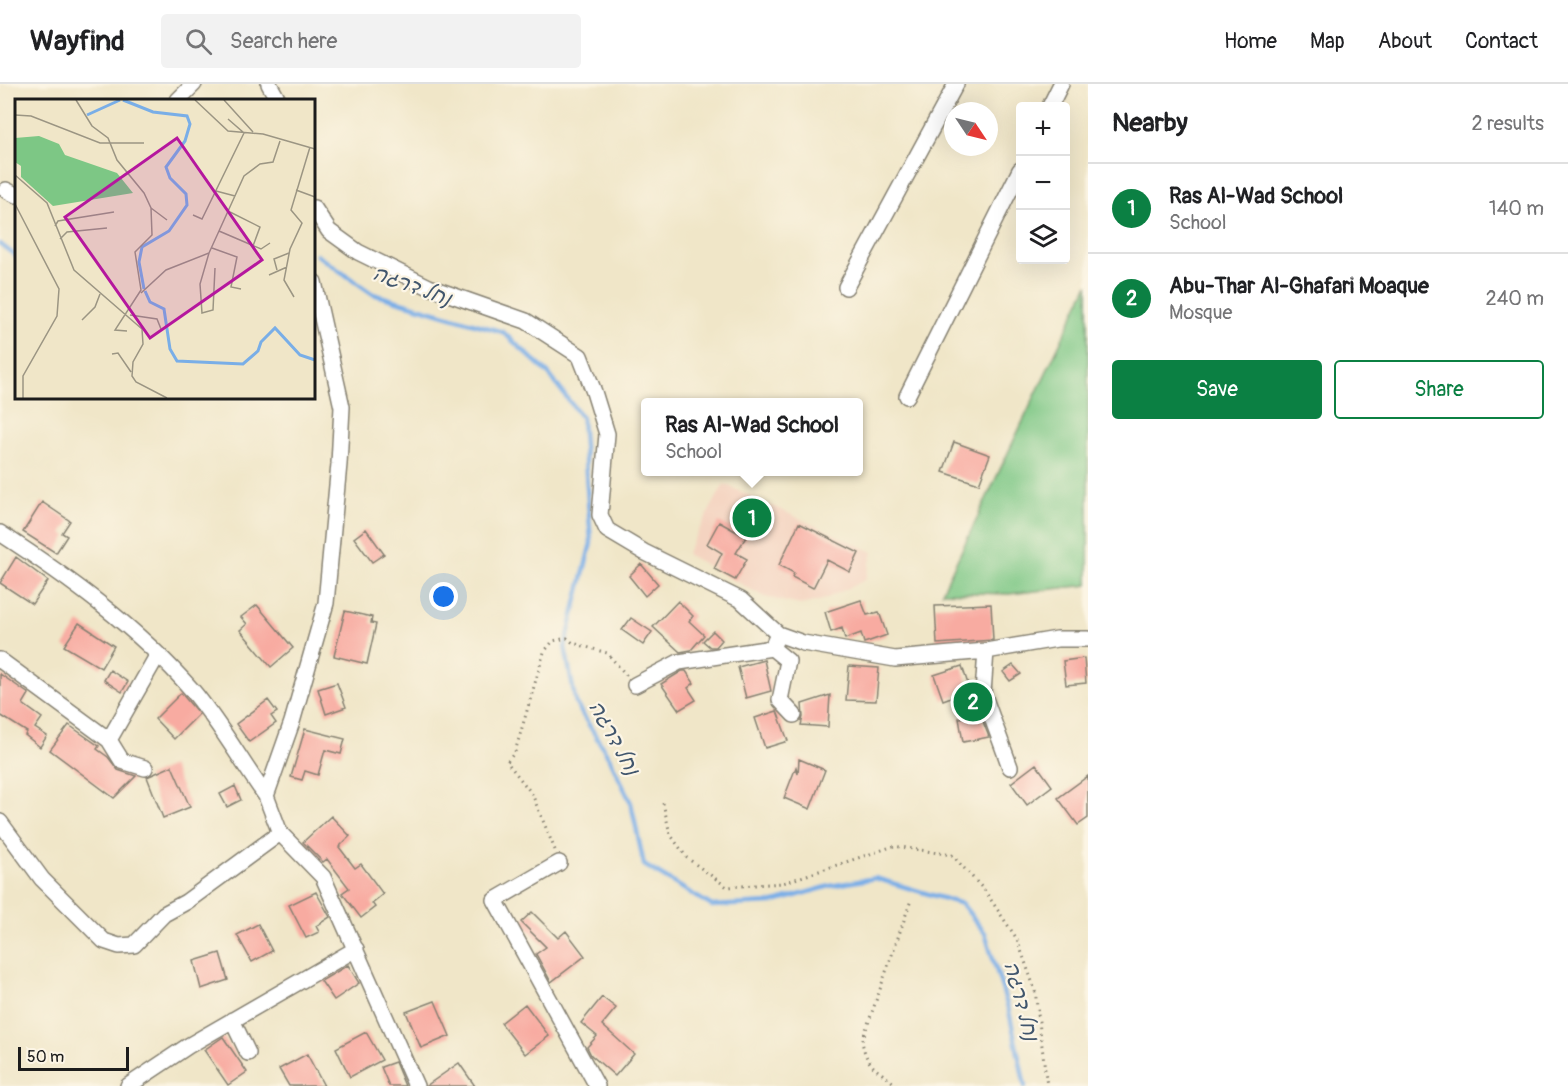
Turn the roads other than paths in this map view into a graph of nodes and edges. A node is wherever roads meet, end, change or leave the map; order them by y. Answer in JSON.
{"nodes":[{"id":1,"x":194,"y":84,"type":"edge"},
{"id":2,"x":269,"y":84,"type":"edge"},
{"id":3,"x":956,"y":84,"type":"edge"},
{"id":4,"x":1061,"y":84,"type":"edge"},
{"id":5,"x":179,"y":99,"type":"edge"},
{"id":6,"x":277,"y":99,"type":"edge"},
{"id":7,"x":1052,"y":102,"type":"edge"},
{"id":8,"x":1016,"y":178,"type":"edge"},
{"id":9,"x":315,"y":210,"type":"edge"},
{"id":10,"x":315,"y":286,"type":"edge"},
{"id":11,"x":846,"y":287,"type":"dead end"},
{"id":12,"x":907,"y":396,"type":"dead end"},
{"id":13,"x":0,"y":533,"type":"edge"},
{"id":14,"x":1088,"y":639,"type":"edge"},
{"id":15,"x":775,"y":641,"type":"junction"},
{"id":16,"x":986,"y":651,"type":"junction"},
{"id":17,"x":157,"y":656,"type":"junction"},
{"id":18,"x":0,"y":660,"type":"edge"},
{"id":19,"x":635,"y":685,"type":"road end"},
{"id":20,"x":794,"y":715,"type":"dead end"},
{"id":21,"x":109,"y":740,"type":"junction"},
{"id":22,"x":1010,"y":767,"type":"dead end"},
{"id":23,"x":145,"y":768,"type":"dead end"},
{"id":24,"x":266,"y":796,"type":"junction"},
{"id":25,"x":0,"y":822,"type":"edge"},
{"id":26,"x":280,"y":833,"type":"junction"},
{"id":27,"x":559,"y":863,"type":"road end"},
{"id":28,"x":356,"y":950,"type":"junction"},
{"id":29,"x":232,"y":1020,"type":"junction"},
{"id":30,"x":248,"y":1053,"type":"dead end"},
{"id":31,"x":128,"y":1086,"type":"edge"},
{"id":32,"x":416,"y":1086,"type":"edge"},
{"id":33,"x":597,"y":1086,"type":"edge"}],
"edges":[{"from":1,"to":5,"type":"street"},
{"from":2,"to":6,"type":"street"},
{"from":3,"to":11,"type":"street"},
{"from":4,"to":7,"type":"street"},
{"from":8,"to":12,"type":"street"},
{"from":9,"to":15,"type":"street"},
{"from":10,"to":24,"type":"street"},
{"from":13,"to":17,"type":"street"},
{"from":14,"to":16,"type":"street"},
{"from":15,"to":16,"type":"street"},
{"from":15,"to":19,"type":"street"},
{"from":15,"to":20,"type":"street"},
{"from":16,"to":22,"type":"street"},
{"from":17,"to":21,"type":"street"},
{"from":17,"to":24,"type":"street"},
{"from":18,"to":21,"type":"street"},
{"from":21,"to":23,"type":"street"},
{"from":24,"to":26,"type":"street"},
{"from":25,"to":26,"type":"street"},
{"from":26,"to":28,"type":"street"},
{"from":27,"to":33,"type":"street"},
{"from":28,"to":29,"type":"street"},
{"from":28,"to":32,"type":"street"},
{"from":29,"to":30,"type":"street"},
{"from":29,"to":31,"type":"street"}]}
